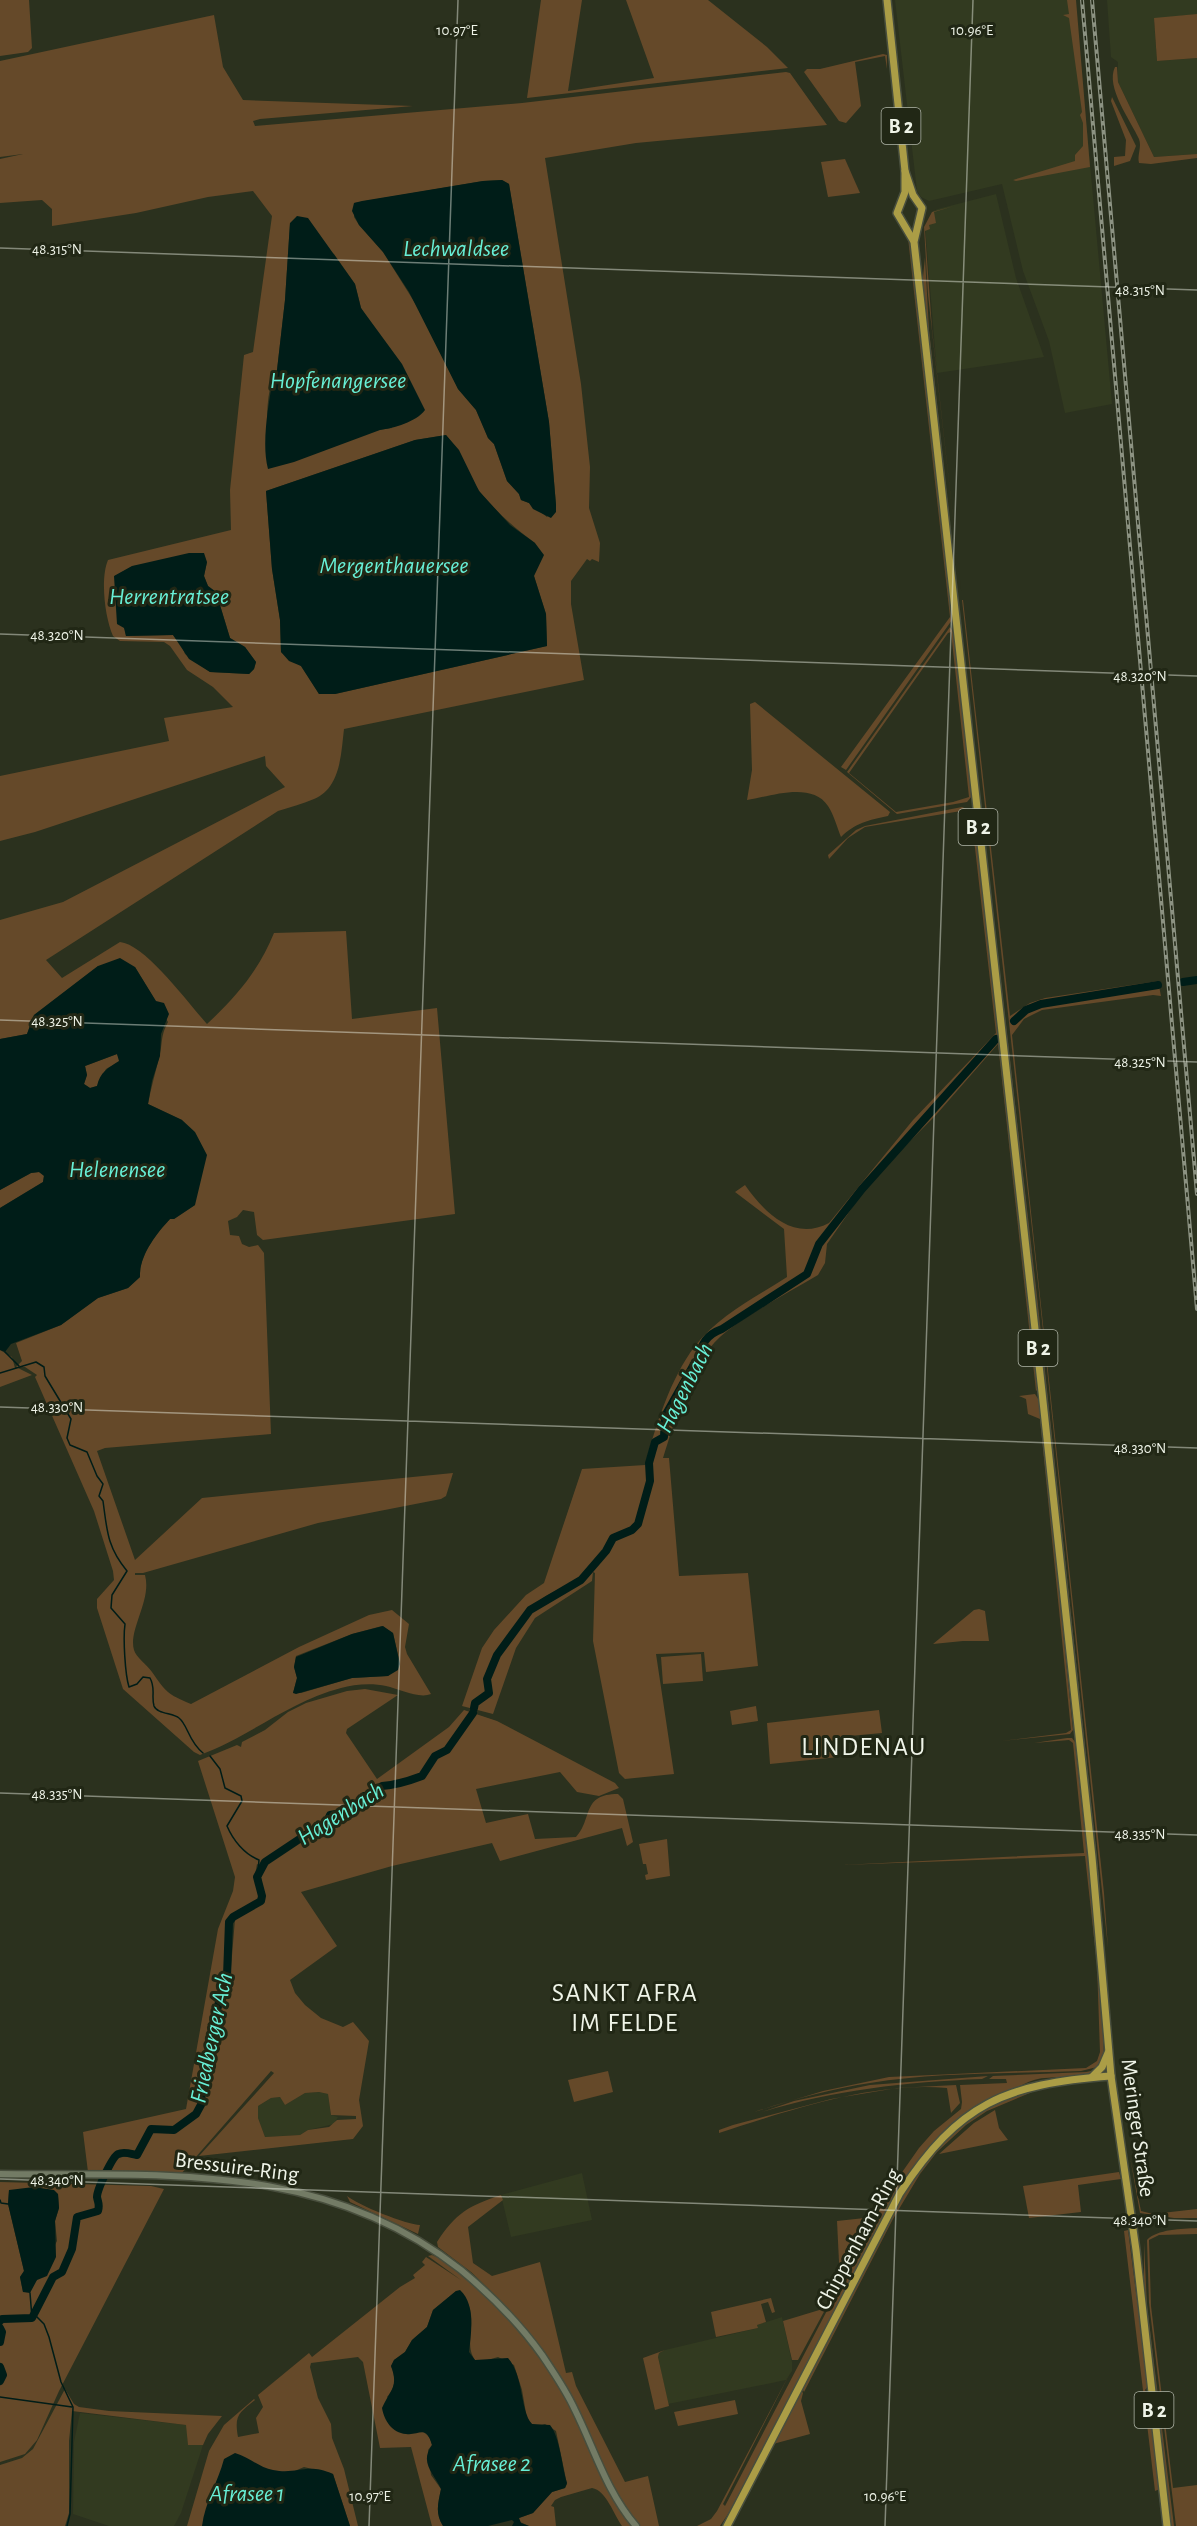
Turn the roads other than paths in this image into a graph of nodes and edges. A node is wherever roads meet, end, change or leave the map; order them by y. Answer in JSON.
{"nodes":[{"id":1,"x":887,"y":0,"type":"edge"},
{"id":2,"x":905,"y":171,"type":"junction"},
{"id":3,"x":917,"y":201,"type":"junction"},
{"id":4,"x":901,"y":202,"type":"junction"},
{"id":5,"x":919,"y":219,"type":"junction"},
{"id":6,"x":901,"y":220,"type":"junction"},
{"id":7,"x":914,"y":242,"type":"junction"},
{"id":8,"x":1109,"y":2050,"type":"junction"},
{"id":9,"x":1111,"y":2076,"type":"junction"},
{"id":10,"x":1092,"y":2078,"type":"junction"},
{"id":11,"x":0,"y":2174,"type":"edge"},
{"id":12,"x":636,"y":2526,"type":"edge"},
{"id":13,"x":727,"y":2526,"type":"edge"},
{"id":14,"x":1167,"y":2526,"type":"edge"}],
"edges":[{"from":1,"to":2,"type":"main road","number":"B 2"},
{"from":2,"to":3,"type":"main road","number":"B 2"},
{"from":2,"to":4,"type":"main road","number":"B 2"},
{"from":3,"to":4,"type":"main road"},
{"from":3,"to":5,"type":"main road","number":"B 2"},
{"from":4,"to":6,"type":"main road","number":"B 2"},
{"from":5,"to":6,"type":"main road"},
{"from":5,"to":7,"type":"main road","number":"B 2"},
{"from":6,"to":7,"type":"main road","number":"B 2"},
{"from":7,"to":8,"type":"main road","name":"Meringer Straße","number":"B 2"},
{"from":8,"to":9,"type":"main road","name":"Meringer Straße","number":"B 2"},
{"from":8,"to":10,"type":"main road"},
{"from":9,"to":10,"type":"main road","name":"Chippenham-Ring"},
{"from":9,"to":14,"type":"main road","name":"Meringer Straße","number":"B 2"},
{"from":10,"to":13,"type":"main road","name":"Chippenham-Ring"},
{"from":11,"to":12,"type":"main road","name":"Bressuire-Ring"}]}
